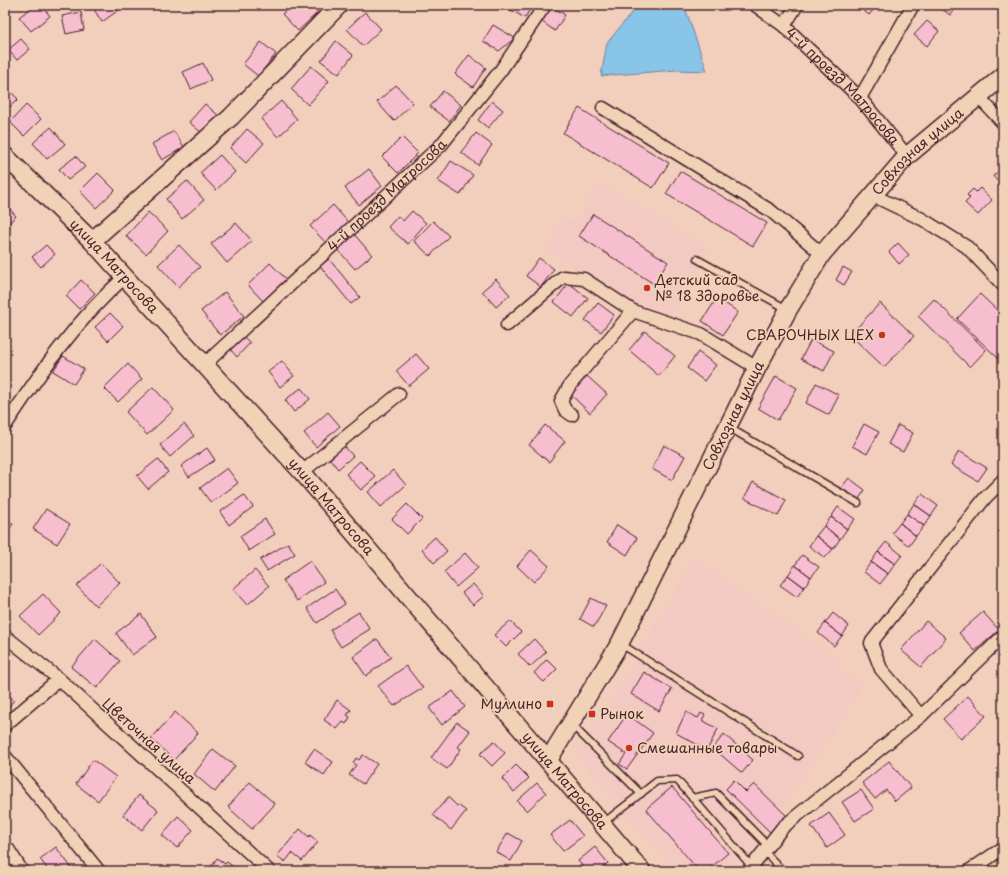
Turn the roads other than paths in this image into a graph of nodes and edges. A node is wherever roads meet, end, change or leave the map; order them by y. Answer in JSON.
{"nodes":[{"id":1,"x":339,"y":5,"type":"edge"},
{"id":2,"x":545,"y":5,"type":"edge"},
{"id":3,"x":755,"y":5,"type":"edge"},
{"id":4,"x":797,"y":5,"type":"edge"},
{"id":5,"x":913,"y":5,"type":"edge"},
{"id":6,"x":784,"y":26,"type":"junction"},
{"id":7,"x":1003,"y":76,"type":"edge"},
{"id":8,"x":978,"y":96,"type":"junction"},
{"id":9,"x":860,"y":98,"type":"junction"},
{"id":10,"x":604,"y":108,"type":"dead end"},
{"id":11,"x":1003,"y":123,"type":"edge"},
{"id":12,"x":5,"y":156,"type":"edge"},
{"id":13,"x":907,"y":156,"type":"junction"},
{"id":14,"x":872,"y":195,"type":"junction"},
{"id":15,"x":92,"y":240,"type":"junction"},
{"id":16,"x":822,"y":254,"type":"junction"},
{"id":17,"x":697,"y":259,"type":"dead end"},
{"id":18,"x":125,"y":277,"type":"junction"},
{"id":19,"x":1003,"y":285,"type":"edge"},
{"id":20,"x":788,"y":310,"type":"junction"},
{"id":21,"x":633,"y":312,"type":"junction"},
{"id":22,"x":507,"y":325,"type":"dead end"},
{"id":23,"x":205,"y":364,"type":"junction"},
{"id":24,"x":757,"y":368,"type":"junction"},
{"id":25,"x":399,"y":394,"type":"dead end"},
{"id":26,"x":572,"y":416,"type":"dead end"},
{"id":27,"x":5,"y":426,"type":"edge"},
{"id":28,"x":728,"y":427,"type":"junction"},
{"id":29,"x":302,"y":472,"type":"junction"},
{"id":30,"x":1003,"y":480,"type":"edge"},
{"id":31,"x":858,"y":503,"type":"dead end"},
{"id":32,"x":5,"y":636,"type":"edge"},
{"id":33,"x":1003,"y":636,"type":"edge"},
{"id":34,"x":620,"y":644,"type":"junction"},
{"id":35,"x":59,"y":679,"type":"junction"},
{"id":36,"x":921,"y":716,"type":"junction"},
{"id":37,"x":570,"y":724,"type":"junction"},
{"id":38,"x":5,"y":725,"type":"edge"},
{"id":39,"x":5,"y":756,"type":"edge"},
{"id":40,"x":798,"y":756,"type":"dead end"},
{"id":41,"x":549,"y":759,"type":"junction"},
{"id":42,"x":641,"y":794,"type":"junction"},
{"id":43,"x":692,"y":798,"type":"junction"},
{"id":44,"x":602,"y":823,"type":"junction"},
{"id":45,"x":766,"y":848,"type":"junction"},
{"id":46,"x":8,"y":849,"type":"dead end"},
{"id":47,"x":1001,"y":852,"type":"edge"},
{"id":48,"x":752,"y":870,"type":"edge"},
{"id":49,"x":971,"y":870,"type":"edge"},
{"id":50,"x":22,"y":871,"type":"edge"},
{"id":51,"x":99,"y":871,"type":"edge"},
{"id":52,"x":269,"y":871,"type":"edge"},
{"id":53,"x":642,"y":871,"type":"edge"},
{"id":54,"x":783,"y":871,"type":"edge"}],
"edges":[{"from":1,"to":15,"type":"street"},
{"from":2,"to":23,"type":"street","name":"4-й проезд Матросова"},
{"from":3,"to":6,"type":"street","name":"4-й проезд Матросова"},
{"from":4,"to":6,"type":"street"},
{"from":5,"to":9,"type":"street"},
{"from":6,"to":9,"type":"street","name":"4-й проезд Матросова"},
{"from":7,"to":8,"type":"street","name":"Совхозная улица"},
{"from":8,"to":11,"type":"street"},
{"from":8,"to":13,"type":"street","name":"Совхозная улица"},
{"from":9,"to":13,"type":"street","name":"4-й проезд Матросова"},
{"from":10,"to":16,"type":"street"},
{"from":12,"to":15,"type":"street","name":"улица Матросова"},
{"from":13,"to":14,"type":"street","name":"Совхозная улица"},
{"from":14,"to":16,"type":"street","name":"Совхозная улица"},
{"from":14,"to":19,"type":"street"},
{"from":15,"to":18,"type":"street","name":"улица Матросова"},
{"from":16,"to":20,"type":"street","name":"Совхозная улица"},
{"from":17,"to":20,"type":"lane"},
{"from":18,"to":23,"type":"street","name":"улица Матросова"},
{"from":18,"to":27,"type":"street"},
{"from":20,"to":24,"type":"street","name":"Совхозная улица"},
{"from":21,"to":22,"type":"street"},
{"from":21,"to":24,"type":"street"},
{"from":21,"to":26,"type":"street"},
{"from":23,"to":29,"type":"street","name":"улица Матросова"},
{"from":24,"to":28,"type":"street","name":"Совхозная улица"},
{"from":25,"to":29,"type":"street"},
{"from":28,"to":31,"type":"lane"},
{"from":28,"to":34,"type":"street","name":"Совхозная улица"},
{"from":29,"to":41,"type":"street","name":"улица Матросова"},
{"from":30,"to":36,"type":"street"},
{"from":32,"to":35,"type":"street","name":"Цветочная улица"},
{"from":33,"to":36,"type":"street"},
{"from":34,"to":37,"type":"street","name":"Совхозная улица"},
{"from":34,"to":40,"type":"lane"},
{"from":35,"to":38,"type":"street"},
{"from":35,"to":52,"type":"street","name":"Цветочная улица"},
{"from":36,"to":45,"type":"street"},
{"from":37,"to":41,"type":"street","name":"Совхозная улица"},
{"from":37,"to":42,"type":"lane"},
{"from":39,"to":51,"type":"street"},
{"from":41,"to":44,"type":"street","name":"улица Матросова"},
{"from":42,"to":43,"type":"lane"},
{"from":42,"to":44,"type":"lane"},
{"from":43,"to":45,"type":"lane"},
{"from":43,"to":48,"type":"lane"},
{"from":44,"to":53,"type":"street","name":"улица Матросова"},
{"from":45,"to":48,"type":"street"},
{"from":45,"to":54,"type":"lane"},
{"from":46,"to":50,"type":"street"},
{"from":47,"to":49,"type":"street"}]}
